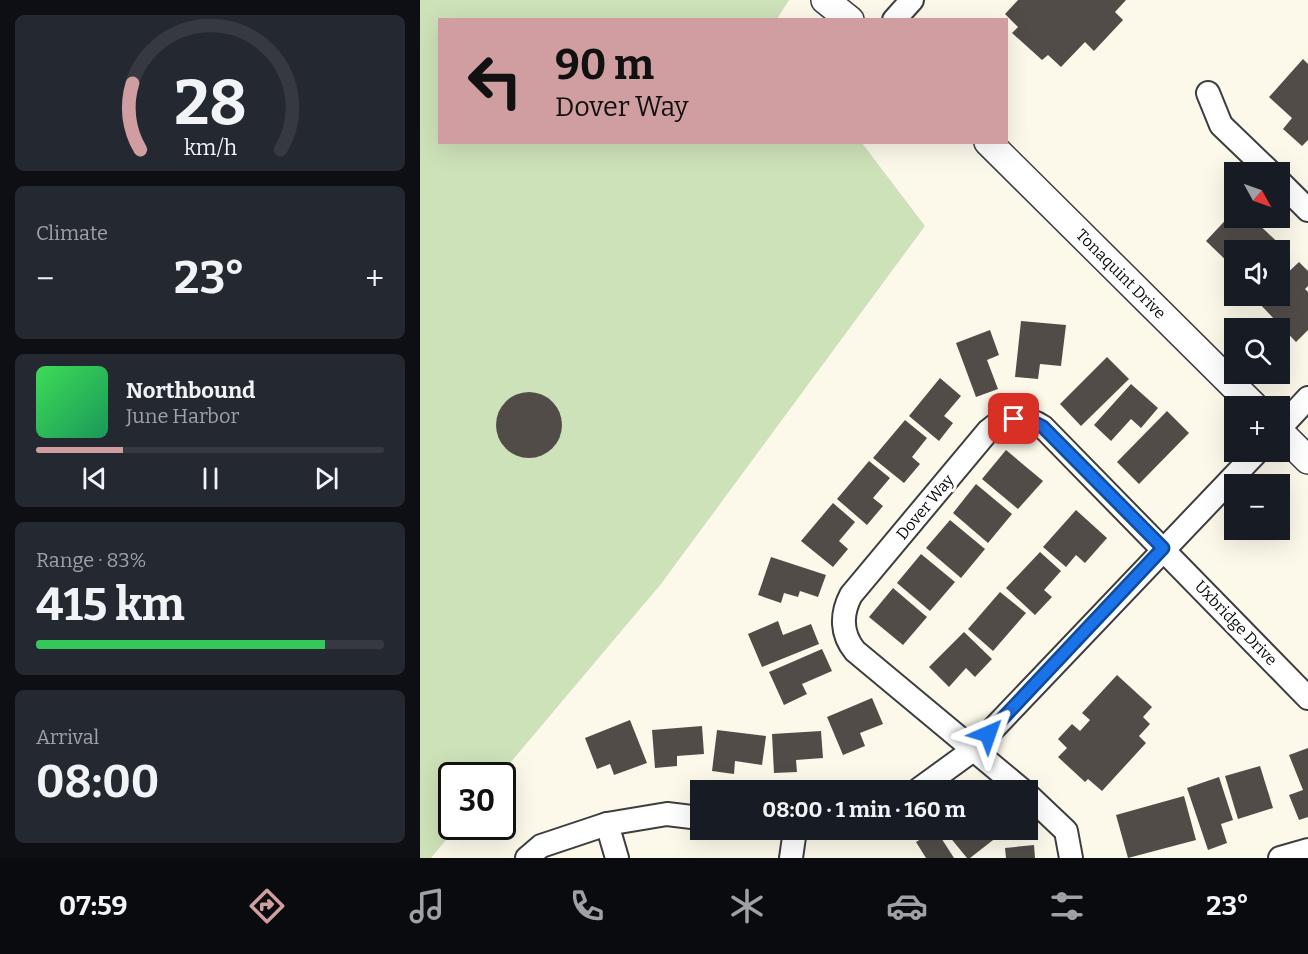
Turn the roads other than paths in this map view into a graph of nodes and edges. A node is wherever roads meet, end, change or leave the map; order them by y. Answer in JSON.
{"nodes":[{"id":1,"x":825,"y":0,"type":"edge"},
{"id":2,"x":912,"y":0,"type":"edge"},
{"id":3,"x":848,"y":18,"type":"edge"},
{"id":4,"x":896,"y":18,"type":"edge"},
{"id":5,"x":1208,"y":93,"type":"dead end"},
{"id":6,"x":990,"y":144,"type":"edge"},
{"id":7,"x":1260,"y":162,"type":"edge"},
{"id":8,"x":1290,"y":192,"type":"edge"},
{"id":9,"x":1308,"y":210,"type":"edge"},
{"id":10,"x":1244,"y":396,"type":"edge"},
{"id":11,"x":1308,"y":398,"type":"edge"},
{"id":12,"x":1290,"y":419,"type":"edge"},
{"id":13,"x":1290,"y":441,"type":"edge"},
{"id":14,"x":1308,"y":460,"type":"edge"},
{"id":15,"x":1247,"y":462,"type":"edge"},
{"id":16,"x":1163,"y":548,"type":"junction"},
{"id":17,"x":1308,"y":698,"type":"edge"},
{"id":18,"x":973,"y":750,"type":"junction"},
{"id":19,"x":932,"y":780,"type":"edge"},
{"id":20,"x":1010,"y":780,"type":"edge"},
{"id":21,"x":1038,"y":805,"type":"edge"},
{"id":22,"x":690,"y":817,"type":"edge"},
{"id":23,"x":607,"y":824,"type":"junction"},
{"id":24,"x":794,"y":840,"type":"edge"},
{"id":25,"x":1308,"y":850,"type":"edge"},
{"id":26,"x":527,"y":858,"type":"edge"},
{"id":27,"x":617,"y":858,"type":"edge"},
{"id":28,"x":791,"y":858,"type":"edge"},
{"id":29,"x":1071,"y":858,"type":"edge"},
{"id":30,"x":1280,"y":858,"type":"edge"}],
"edges":[{"from":1,"to":3,"type":"street"},
{"from":2,"to":4,"type":"street"},
{"from":5,"to":7,"type":"street"},
{"from":6,"to":10,"type":"street","name":"Tonaquint Drive"},
{"from":8,"to":9,"type":"street"},
{"from":11,"to":12,"type":"street"},
{"from":13,"to":14,"type":"street"},
{"from":15,"to":16,"type":"street"},
{"from":16,"to":17,"type":"street","name":"Uxbridge Drive"},
{"from":16,"to":18,"type":"street"},
{"from":16,"to":18,"type":"street","name":"Dover Way"},
{"from":18,"to":19,"type":"street"},
{"from":18,"to":20,"type":"street","name":"Dover Way"},
{"from":21,"to":29,"type":"street"},
{"from":22,"to":23,"type":"street"},
{"from":23,"to":26,"type":"street"},
{"from":23,"to":27,"type":"street"},
{"from":24,"to":28,"type":"street"},
{"from":25,"to":30,"type":"street"}]}
